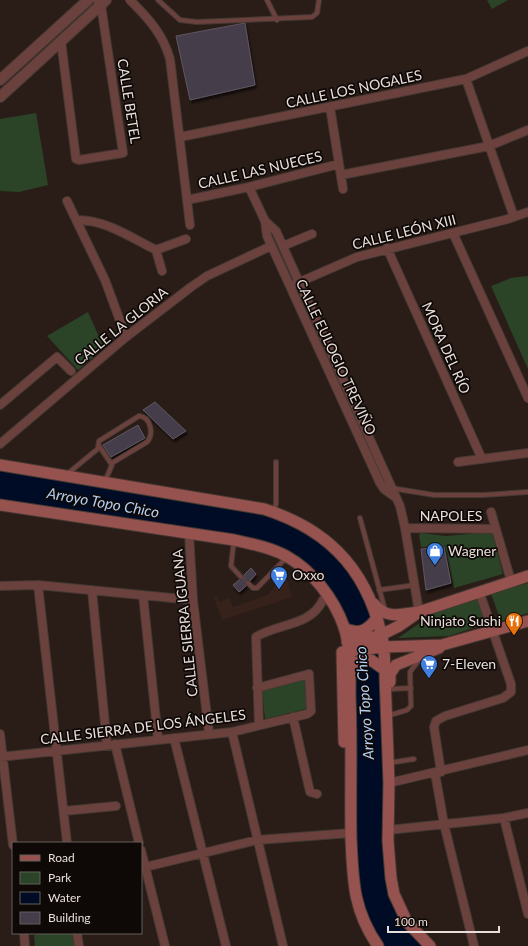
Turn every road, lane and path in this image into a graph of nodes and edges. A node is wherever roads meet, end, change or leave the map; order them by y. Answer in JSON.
{"nodes":[{"id":1,"x":130,"y":0,"type":"edge"},
{"id":2,"x":158,"y":0,"type":"edge"},
{"id":3,"x":267,"y":0,"type":"edge"},
{"id":4,"x":319,"y":0,"type":"edge"},
{"id":5,"x":85,"y":1,"type":"edge"},
{"id":6,"x":101,"y":2,"type":"edge"},
{"id":7,"x":277,"y":20,"type":"junction"},
{"id":8,"x":61,"y":41,"type":"junction"},
{"id":9,"x":528,"y":51,"type":"edge"},
{"id":10,"x":466,"y":79,"type":"junction"},
{"id":11,"x":0,"y":80,"type":"edge"},
{"id":12,"x":0,"y":97,"type":"edge"},
{"id":13,"x":330,"y":107,"type":"junction"},
{"id":14,"x":528,"y":130,"type":"edge"},
{"id":15,"x":180,"y":137,"type":"junction"},
{"id":16,"x":489,"y":146,"type":"junction"},
{"id":17,"x":339,"y":164,"type":"junction"},
{"id":18,"x":341,"y":176,"type":"junction"},
{"id":19,"x":249,"y":187,"type":"junction"},
{"id":20,"x":343,"y":189,"type":"dead end"},
{"id":21,"x":187,"y":200,"type":"junction"},
{"id":22,"x":67,"y":201,"type":"dead end"},
{"id":23,"x":528,"y":212,"type":"edge"},
{"id":24,"x":514,"y":217,"type":"junction"},
{"id":25,"x":77,"y":220,"type":"junction"},
{"id":26,"x":265,"y":221,"type":"junction"},
{"id":27,"x":190,"y":225,"type":"dead end"},
{"id":28,"x":453,"y":233,"type":"junction"},
{"id":29,"x":312,"y":234,"type":"dead end"},
{"id":30,"x":186,"y":239,"type":"dead end"},
{"id":31,"x":271,"y":246,"type":"junction"},
{"id":32,"x":283,"y":246,"type":"junction"},
{"id":33,"x":387,"y":248,"type":"junction"},
{"id":34,"x":156,"y":250,"type":"junction"},
{"id":35,"x":162,"y":271,"type":"dead end"},
{"id":36,"x":299,"y":282,"type":"junction"},
{"id":37,"x":290,"y":286,"type":"junction"},
{"id":38,"x":126,"y":337,"type":"junction"},
{"id":39,"x":71,"y":371,"type":"dead end"},
{"id":40,"x":348,"y":388,"type":"junction"},
{"id":41,"x":337,"y":393,"type":"junction"},
{"id":42,"x":528,"y":398,"type":"edge"},
{"id":43,"x":1,"y":401,"type":"edge"},
{"id":44,"x":0,"y":444,"type":"edge"},
{"id":45,"x":98,"y":448,"type":"junction"},
{"id":46,"x":528,"y":453,"type":"edge"},
{"id":47,"x":482,"y":459,"type":"junction"},
{"id":48,"x":276,"y":462,"type":"dead end"},
{"id":49,"x":458,"y":462,"type":"dead end"},
{"id":50,"x":112,"y":463,"type":"junction"},
{"id":51,"x":0,"y":465,"type":"edge"},
{"id":52,"x":64,"y":476,"type":"junction"},
{"id":53,"x":104,"y":483,"type":"junction"},
{"id":54,"x":388,"y":488,"type":"junction"},
{"id":55,"x":528,"y":492,"type":"edge"},
{"id":56,"x":0,"y":505,"type":"edge"},
{"id":57,"x":274,"y":512,"type":"junction"},
{"id":58,"x":491,"y":512,"type":"dead end"},
{"id":59,"x":360,"y":518,"type":"dead end"},
{"id":60,"x":406,"y":528,"type":"junction"},
{"id":61,"x":496,"y":528,"type":"junction"},
{"id":62,"x":189,"y":534,"type":"junction"},
{"id":63,"x":234,"y":540,"type":"junction"},
{"id":64,"x":288,"y":557,"type":"junction"},
{"id":65,"x":298,"y":565,"type":"junction"},
{"id":66,"x":528,"y":576,"type":"edge"},
{"id":67,"x":241,"y":577,"type":"dead end"},
{"id":68,"x":511,"y":581,"type":"junction"},
{"id":69,"x":248,"y":583,"type":"dead end"},
{"id":70,"x":38,"y":585,"type":"junction"},
{"id":71,"x":414,"y":585,"type":"junction"},
{"id":72,"x":0,"y":586,"type":"edge"},
{"id":73,"x":92,"y":590,"type":"junction"},
{"id":74,"x":379,"y":590,"type":"junction"},
{"id":75,"x":479,"y":591,"type":"junction"},
{"id":76,"x":143,"y":595,"type":"junction"},
{"id":77,"x":193,"y":600,"type":"junction"},
{"id":78,"x":324,"y":600,"type":"junction"},
{"id":79,"x":419,"y":612,"type":"junction"},
{"id":80,"x":378,"y":619,"type":"junction"},
{"id":81,"x":528,"y":621,"type":"edge"},
{"id":82,"x":492,"y":632,"type":"junction"},
{"id":83,"x":349,"y":641,"type":"junction"},
{"id":84,"x":380,"y":642,"type":"junction"},
{"id":85,"x":442,"y":645,"type":"junction"},
{"id":86,"x":426,"y":653,"type":"junction"},
{"id":87,"x":351,"y":666,"type":"junction"},
{"id":88,"x":382,"y":668,"type":"junction"},
{"id":89,"x":257,"y":688,"type":"junction"},
{"id":90,"x":411,"y":688,"type":"junction"},
{"id":91,"x":388,"y":694,"type":"junction"},
{"id":92,"x":387,"y":716,"type":"junction"},
{"id":93,"x":293,"y":717,"type":"junction"},
{"id":94,"x":259,"y":725,"type":"junction"},
{"id":95,"x":232,"y":732,"type":"junction"},
{"id":96,"x":209,"y":733,"type":"junction"},
{"id":97,"x":0,"y":734,"type":"edge"},
{"id":98,"x":174,"y":738,"type":"junction"},
{"id":99,"x":158,"y":740,"type":"junction"},
{"id":100,"x":111,"y":745,"type":"junction"},
{"id":101,"x":528,"y":750,"type":"edge"},
{"id":102,"x":56,"y":751,"type":"junction"},
{"id":103,"x":1,"y":757,"type":"edge"},
{"id":104,"x":414,"y":759,"type":"dead end"},
{"id":105,"x":388,"y":763,"type":"junction"},
{"id":106,"x":438,"y":772,"type":"junction"},
{"id":107,"x":350,"y":774,"type":"junction"},
{"id":108,"x":389,"y":784,"type":"junction"},
{"id":109,"x":313,"y":793,"type":"dead end"},
{"id":110,"x":113,"y":806,"type":"dead end"},
{"id":111,"x":64,"y":812,"type":"junction"},
{"id":112,"x":528,"y":813,"type":"edge"},
{"id":113,"x":504,"y":818,"type":"junction"},
{"id":114,"x":444,"y":824,"type":"junction"},
{"id":115,"x":388,"y":830,"type":"junction"},
{"id":116,"x":351,"y":833,"type":"junction"},
{"id":117,"x":257,"y":840,"type":"junction"},
{"id":118,"x":13,"y":842,"type":"edge"},
{"id":119,"x":67,"y":842,"type":"edge"},
{"id":120,"x":139,"y":842,"type":"edge"},
{"id":121,"x":202,"y":853,"type":"junction"},
{"id":122,"x":143,"y":867,"type":"edge"},
{"id":123,"x":528,"y":914,"type":"edge"},
{"id":124,"x":24,"y":934,"type":"edge"},
{"id":125,"x":77,"y":934,"type":"edge"},
{"id":126,"x":25,"y":946,"type":"edge"},
{"id":127,"x":79,"y":946,"type":"edge"},
{"id":128,"x":165,"y":946,"type":"edge"},
{"id":129,"x":226,"y":946,"type":"edge"},
{"id":130,"x":283,"y":946,"type":"edge"},
{"id":131,"x":378,"y":946,"type":"edge"},
{"id":132,"x":430,"y":946,"type":"edge"},
{"id":133,"x":474,"y":946,"type":"edge"}],
"edges":[{"from":1,"to":15,"type":"street"},
{"from":2,"to":7,"type":"lane"},
{"from":3,"to":7,"type":"lane"},
{"from":4,"to":7,"type":"lane"},
{"from":5,"to":11,"type":"street"},
{"from":6,"to":8,"type":"street"},
{"from":6,"to":8,"type":"street","name":"CALLE BETEL"},
{"from":8,"to":12,"type":"street"},
{"from":9,"to":10,"type":"street","name":"CALLE LOS NOGALES"},
{"from":10,"to":13,"type":"street","name":"CALLE LOS NOGALES"},
{"from":10,"to":16,"type":"street"},
{"from":13,"to":15,"type":"street","name":"CALLE LOS NOGALES"},
{"from":13,"to":17,"type":"street"},
{"from":14,"to":16,"type":"street"},
{"from":15,"to":21,"type":"street"},
{"from":16,"to":18,"type":"street"},
{"from":16,"to":24,"type":"street"},
{"from":17,"to":18,"type":"street"},
{"from":17,"to":19,"type":"street","name":"CALLE LAS NUECES"},
{"from":18,"to":20,"type":"street"},
{"from":19,"to":21,"type":"street","name":"CALLE LAS NUECES"},
{"from":19,"to":26,"type":"street","name":"CALLE EULOGIO TREVIÑO"},
{"from":21,"to":27,"type":"street"},
{"from":22,"to":25,"type":"street"},
{"from":23,"to":24,"type":"street","name":"CALLE LEÓN XIII"},
{"from":24,"to":28,"type":"street","name":"CALLE LEÓN XIII"},
{"from":25,"to":34,"type":"street"},
{"from":25,"to":38,"type":"street"},
{"from":26,"to":31,"type":"street","name":"CALLE EULOGIO TREVIÑO"},
{"from":26,"to":32,"type":"street","name":"CALLE EULOGIO TREVIÑO"},
{"from":28,"to":33,"type":"street","name":"CALLE LEÓN XIII"},
{"from":28,"to":42,"type":"street"},
{"from":29,"to":32,"type":"street"},
{"from":30,"to":34,"type":"street"},
{"from":31,"to":37,"type":"street","name":"CALLE EULOGIO TREVIÑO"},
{"from":31,"to":38,"type":"street","name":"CALLE LA GLORIA"},
{"from":32,"to":36,"type":"street","name":"CALLE EULOGIO TREVIÑO"},
{"from":33,"to":36,"type":"street","name":"CALLE LEÓN XIII"},
{"from":33,"to":47,"type":"street","name":"MORA DEL RÍO"},
{"from":34,"to":35,"type":"street"},
{"from":36,"to":37,"type":"street","name":"CALLE LEÓN XIII"},
{"from":36,"to":40,"type":"street","name":"CALLE EULOGIO TREVIÑO"},
{"from":37,"to":41,"type":"street","name":"CALLE EULOGIO TREVIÑO"},
{"from":38,"to":44,"type":"street","name":"CALLE LA GLORIA"},
{"from":39,"to":43,"type":"street"},
{"from":40,"to":41,"type":"street"},
{"from":40,"to":54,"type":"street","name":"CALLE EULOGIO TREVIÑO"},
{"from":41,"to":54,"type":"street","name":"CALLE EULOGIO TREVIÑO"},
{"from":45,"to":50,"type":"lane"},
{"from":45,"to":50,"type":"lane"},
{"from":45,"to":52,"type":"lane"},
{"from":46,"to":47,"type":"street"},
{"from":47,"to":49,"type":"street"},
{"from":48,"to":57,"type":"lane"},
{"from":50,"to":53,"type":"lane"},
{"from":51,"to":52,"type":"main road"},
{"from":52,"to":53,"type":"main road"},
{"from":53,"to":57,"type":"main road"},
{"from":54,"to":55,"type":"lane"},
{"from":54,"to":60,"type":"street","name":"CALLE EULOGIO TREVIÑO"},
{"from":56,"to":62,"type":"main road"},
{"from":57,"to":80,"type":"main road"},
{"from":58,"to":61,"type":"street"},
{"from":59,"to":74,"type":"lane"},
{"from":60,"to":61,"type":"street","name":"NAPOLES"},
{"from":60,"to":71,"type":"street","name":"CALLE EULOGIO TREVIÑO"},
{"from":61,"to":68,"type":"street"},
{"from":62,"to":63,"type":"main road"},
{"from":62,"to":77,"type":"street","name":"CALLE SIERRA IGUANA"},
{"from":63,"to":64,"type":"main road"},
{"from":63,"to":67,"type":"lane"},
{"from":64,"to":65,"type":"main road"},
{"from":64,"to":69,"type":"lane"},
{"from":65,"to":78,"type":"main road"},
{"from":65,"to":83,"type":"main road"},
{"from":66,"to":68,"type":"main road"},
{"from":68,"to":75,"type":"main road"},
{"from":70,"to":72,"type":"street"},
{"from":70,"to":73,"type":"street"},
{"from":70,"to":102,"type":"street"},
{"from":71,"to":74,"type":"lane"},
{"from":71,"to":79,"type":"street","name":"CALLE EULOGIO TREVIÑO"},
{"from":73,"to":76,"type":"street"},
{"from":73,"to":100,"type":"street"},
{"from":74,"to":80,"type":"lane"},
{"from":75,"to":79,"type":"main road"},
{"from":75,"to":82,"type":"street"},
{"from":76,"to":77,"type":"street"},
{"from":76,"to":99,"type":"street"},
{"from":77,"to":96,"type":"street","name":"CALLE SIERRA IGUANA"},
{"from":78,"to":89,"type":"street"},
{"from":78,"to":107,"type":"main road"},
{"from":79,"to":80,"type":"main road"},
{"from":79,"to":84,"type":"main road"},
{"from":80,"to":83,"type":"main road"},
{"from":80,"to":84,"type":"main road"},
{"from":81,"to":82,"type":"main road"},
{"from":82,"to":85,"type":"main road"},
{"from":82,"to":106,"type":"street"},
{"from":83,"to":84,"type":"main road"},
{"from":83,"to":87,"type":"main road"},
{"from":84,"to":85,"type":"main road"},
{"from":84,"to":88,"type":"main road"},
{"from":85,"to":86,"type":"main road"},
{"from":86,"to":90,"type":"lane"},
{"from":86,"to":91,"type":"main road"},
{"from":87,"to":88,"type":"main road"},
{"from":87,"to":107,"type":"main road"},
{"from":88,"to":91,"type":"main road"},
{"from":89,"to":93,"type":"street","name":"CALLE SIERRA DE LOS ÁNGELES"},
{"from":89,"to":94,"type":"street"},
{"from":90,"to":91,"type":"lane"},
{"from":90,"to":92,"type":"lane"},
{"from":91,"to":92,"type":"main road"},
{"from":92,"to":105,"type":"main road"},
{"from":93,"to":94,"type":"street","name":"CALLE SIERRA DE LOS ÁNGELES"},
{"from":93,"to":109,"type":"street"},
{"from":94,"to":95,"type":"street","name":"CALLE SIERRA DE LOS ÁNGELES"},
{"from":95,"to":96,"type":"street","name":"CALLE SIERRA DE LOS ÁNGELES"},
{"from":95,"to":117,"type":"street"},
{"from":96,"to":98,"type":"street","name":"CALLE SIERRA DE LOS ÁNGELES"},
{"from":97,"to":103,"type":"street"},
{"from":98,"to":99,"type":"street","name":"CALLE SIERRA DE LOS ÁNGELES"},
{"from":98,"to":121,"type":"street"},
{"from":99,"to":100,"type":"street","name":"CALLE SIERRA DE LOS ÁNGELES"},
{"from":100,"to":102,"type":"street","name":"CALLE SIERRA DE LOS ÁNGELES"},
{"from":100,"to":120,"type":"street"},
{"from":101,"to":106,"type":"street"},
{"from":102,"to":103,"type":"street","name":"CALLE SIERRA DE LOS ÁNGELES"},
{"from":102,"to":111,"type":"street"},
{"from":103,"to":118,"type":"street"},
{"from":104,"to":105,"type":"lane"},
{"from":105,"to":108,"type":"main road"},
{"from":106,"to":108,"type":"street"},
{"from":106,"to":114,"type":"street"},
{"from":107,"to":116,"type":"main road"},
{"from":108,"to":115,"type":"main road"},
{"from":110,"to":111,"type":"street"},
{"from":111,"to":119,"type":"street"},
{"from":112,"to":113,"type":"street"},
{"from":113,"to":114,"type":"street"},
{"from":113,"to":123,"type":"street"},
{"from":114,"to":115,"type":"street"},
{"from":114,"to":133,"type":"street"},
{"from":115,"to":132,"type":"main road"},
{"from":116,"to":117,"type":"street"},
{"from":116,"to":131,"type":"main road"},
{"from":117,"to":121,"type":"street"},
{"from":117,"to":130,"type":"street"},
{"from":121,"to":122,"type":"street"},
{"from":121,"to":129,"type":"street"},
{"from":122,"to":128,"type":"street"},
{"from":124,"to":126,"type":"street"},
{"from":125,"to":127,"type":"street"}]}
